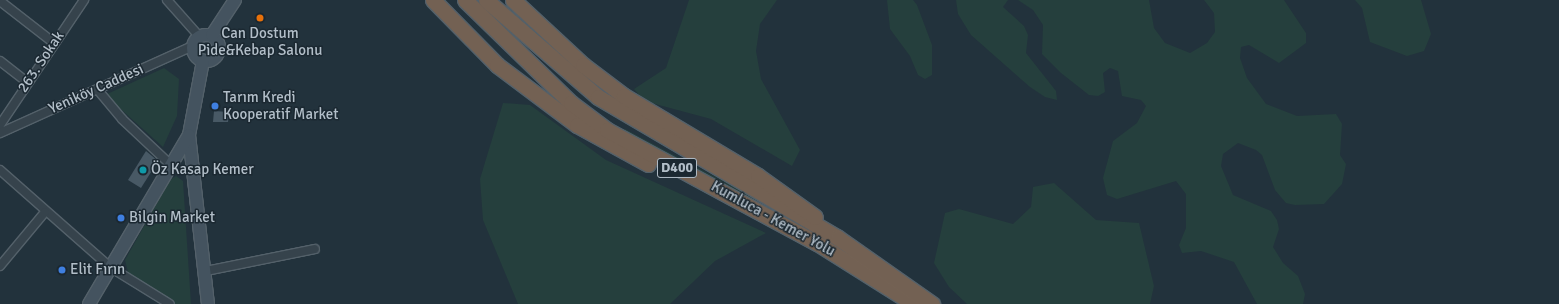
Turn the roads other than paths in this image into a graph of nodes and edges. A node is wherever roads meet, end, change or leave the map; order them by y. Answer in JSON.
{"nodes":[{"id":1,"x":84,"y":0,"type":"edge"},
{"id":2,"x":167,"y":0,"type":"edge"},
{"id":3,"x":235,"y":0,"type":"edge"},
{"id":4,"x":433,"y":0,"type":"edge"},
{"id":5,"x":465,"y":0,"type":"edge"},
{"id":6,"x":486,"y":0,"type":"edge"},
{"id":7,"x":513,"y":0,"type":"edge"},
{"id":8,"x":0,"y":1,"type":"edge"},
{"id":9,"x":212,"y":35,"type":"junction"},
{"id":10,"x":196,"y":41,"type":"junction"},
{"id":11,"x":54,"y":43,"type":"junction"},
{"id":12,"x":0,"y":61,"type":"edge"},
{"id":13,"x":203,"y":61,"type":"junction"},
{"id":14,"x":27,"y":82,"type":"junction"},
{"id":15,"x":97,"y":89,"type":"junction"},
{"id":16,"x":0,"y":125,"type":"edge"},
{"id":17,"x":0,"y":133,"type":"edge"},
{"id":18,"x":189,"y":135,"type":"junction"},
{"id":19,"x":171,"y":165,"type":"junction"},
{"id":20,"x":0,"y":170,"type":"edge"},
{"id":21,"x":45,"y":212,"type":"junction"},
{"id":22,"x":781,"y":223,"type":"junction"},
{"id":23,"x":838,"y":238,"type":"junction"},
{"id":24,"x":316,"y":249,"type":"dead end"},
{"id":25,"x":0,"y":266,"type":"edge"},
{"id":26,"x":110,"y":267,"type":"junction"},
{"id":27,"x":206,"y":271,"type":"junction"},
{"id":28,"x":89,"y":304,"type":"edge"},
{"id":29,"x":170,"y":304,"type":"edge"},
{"id":30,"x":208,"y":304,"type":"edge"},
{"id":31,"x":914,"y":304,"type":"edge"},
{"id":32,"x":932,"y":304,"type":"edge"}],
"edges":[{"from":1,"to":11,"type":"street","name":"263. Sokak"},
{"from":2,"to":10,"type":"street"},
{"from":3,"to":9,"type":"street"},
{"from":4,"to":22,"type":"highway"},
{"from":5,"to":22,"type":"highway","name":"Kumluca - Kemer Yolu","number":"D400"},
{"from":6,"to":23,"type":"highway","name":"Kumluca - Kemer Yolu","number":"D400"},
{"from":7,"to":23,"type":"highway","name":"Kumluca - Kemer Yolu","number":"D400"},
{"from":8,"to":11,"type":"street"},
{"from":9,"to":10,"type":"street"},
{"from":9,"to":13,"type":"street"},
{"from":10,"to":13,"type":"street"},
{"from":10,"to":15,"type":"street","name":"Yeniköy Caddesi"},
{"from":11,"to":14,"type":"street","name":"263. Sokak"},
{"from":12,"to":14,"type":"street"},
{"from":13,"to":18,"type":"street"},
{"from":14,"to":16,"type":"street","name":"263. Sokak"},
{"from":15,"to":17,"type":"street","name":"Yeniköy Caddesi"},
{"from":15,"to":19,"type":"street"},
{"from":18,"to":19,"type":"street"},
{"from":18,"to":27,"type":"street"},
{"from":19,"to":26,"type":"street"},
{"from":20,"to":21,"type":"street"},
{"from":21,"to":25,"type":"street"},
{"from":21,"to":26,"type":"street"},
{"from":22,"to":31,"type":"highway","name":"Kumluca - Kemer Yolu","number":"D400"},
{"from":23,"to":32,"type":"highway","name":"Kumluca - Kemer Yolu","number":"D400"},
{"from":24,"to":27,"type":"street"},
{"from":26,"to":28,"type":"street"},
{"from":26,"to":29,"type":"street"},
{"from":27,"to":30,"type":"street"}]}
